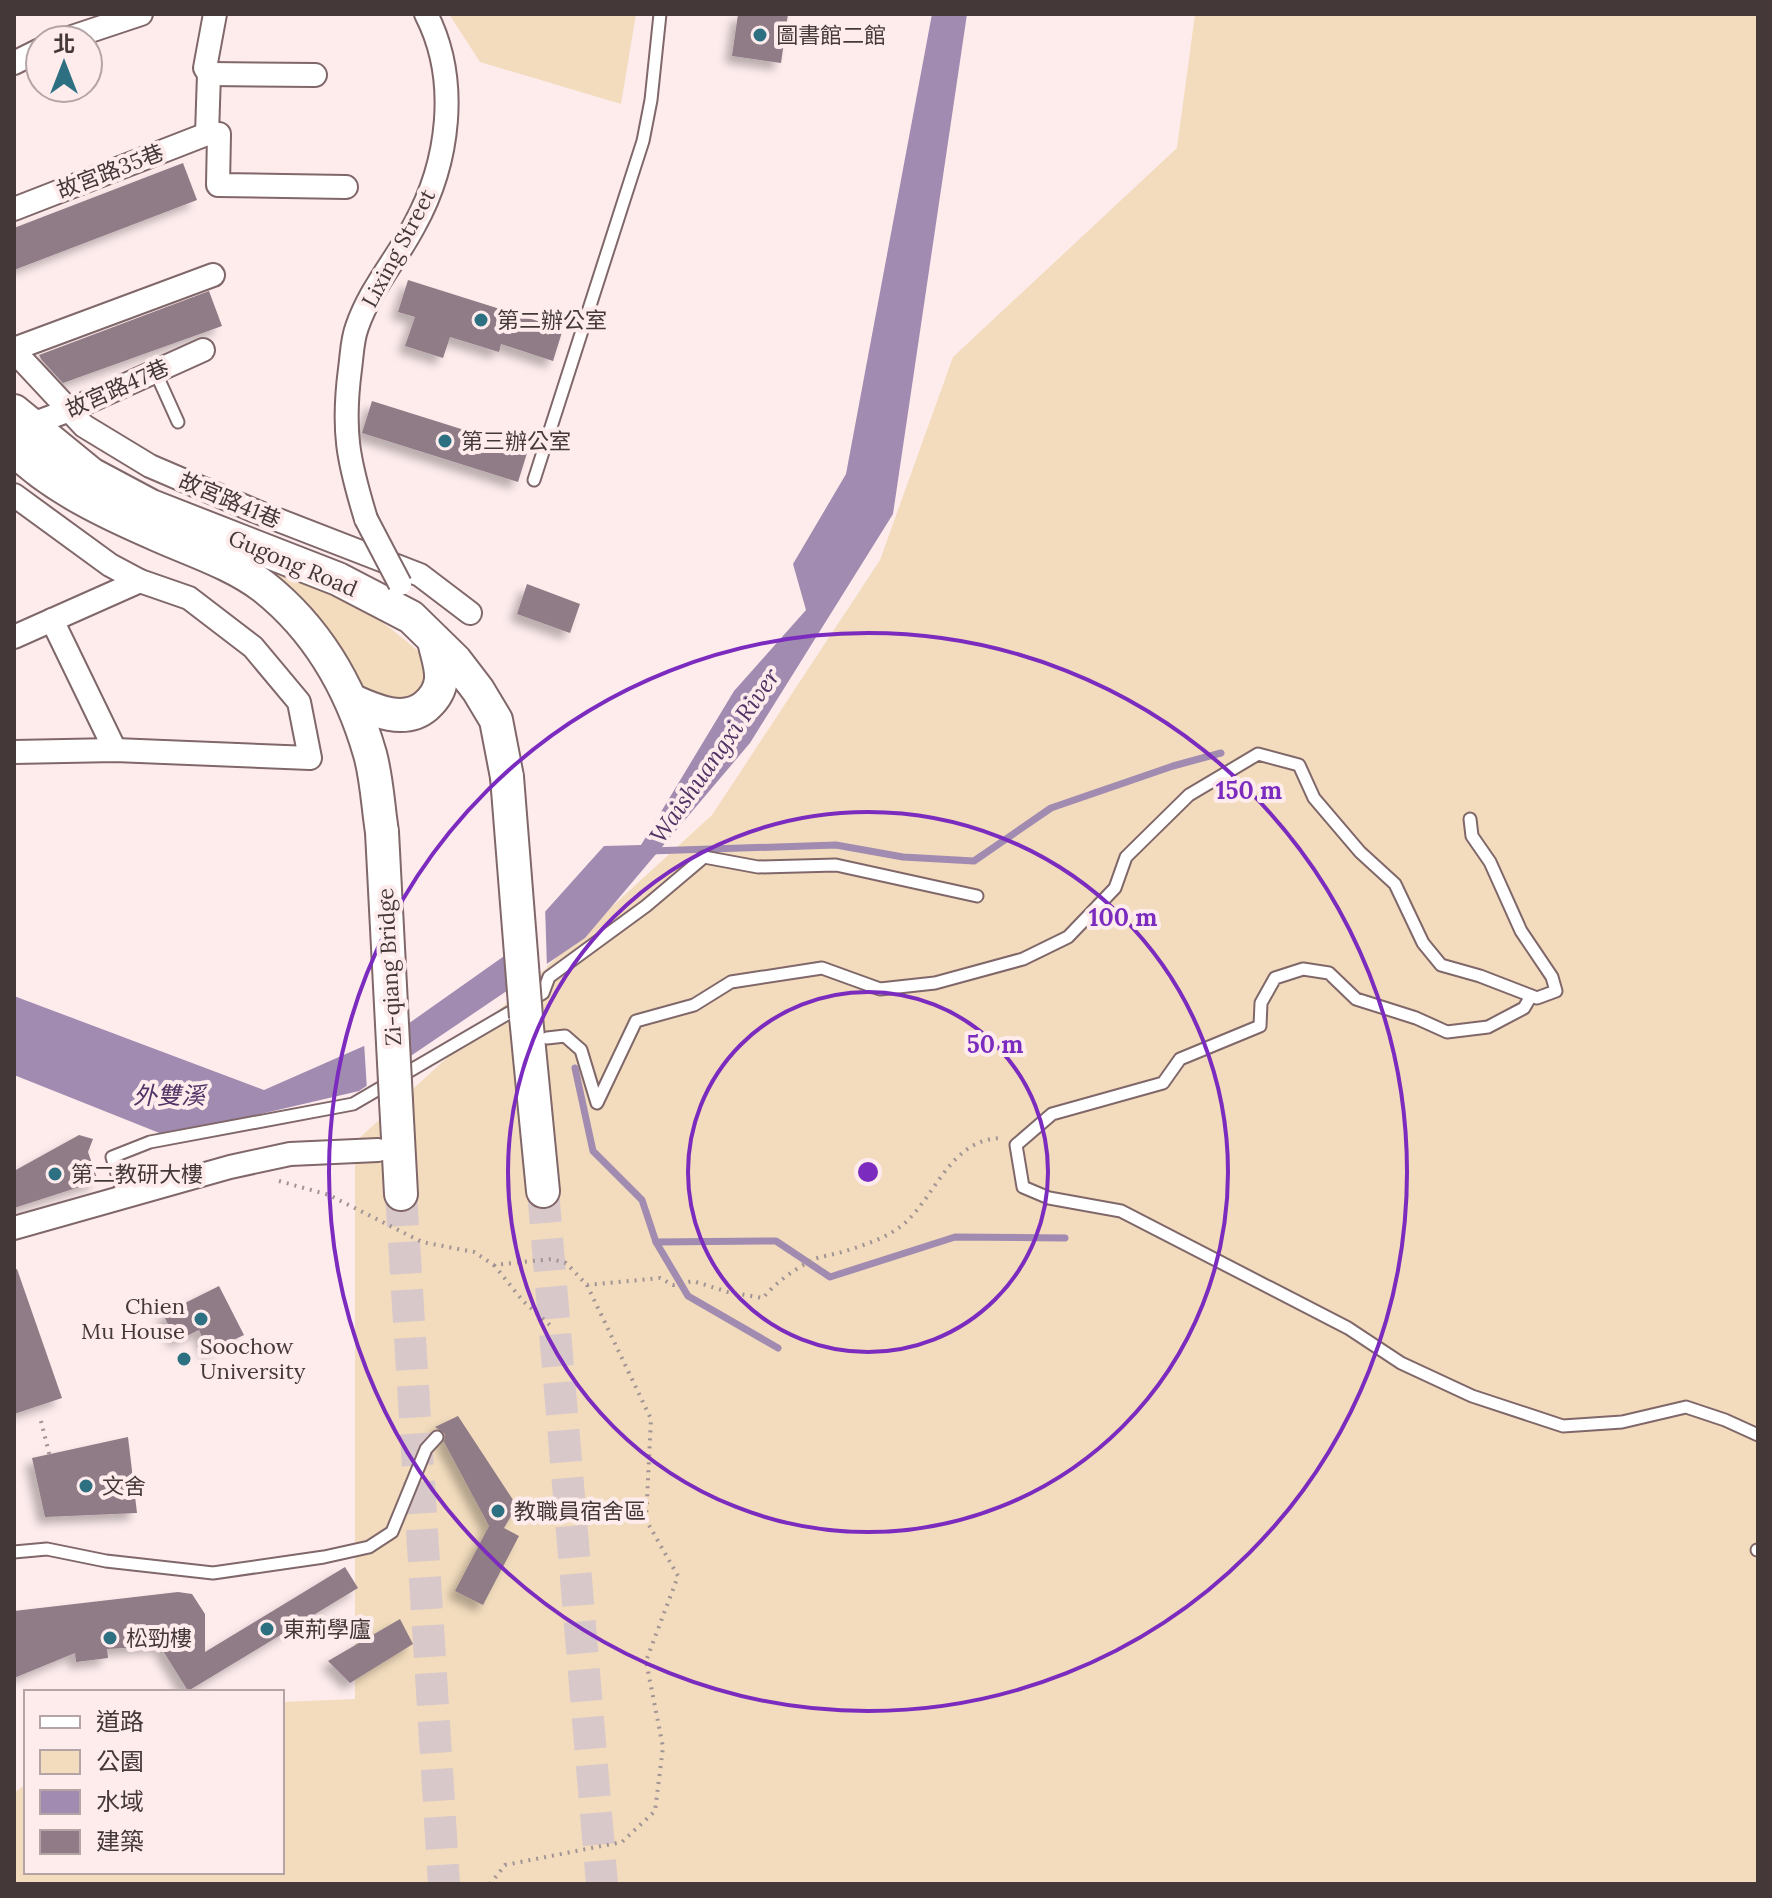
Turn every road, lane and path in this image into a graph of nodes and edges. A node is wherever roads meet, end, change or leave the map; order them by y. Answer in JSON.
{"nodes":[{"id":1,"x":141,"y":14,"type":"edge"},
{"id":2,"x":215,"y":14,"type":"edge"},
{"id":3,"x":426,"y":14,"type":"edge"},
{"id":4,"x":660,"y":14,"type":"edge"},
{"id":5,"x":104,"y":26,"type":"edge"},
{"id":6,"x":209,"y":74,"type":"junction"},
{"id":7,"x":315,"y":75,"type":"dead end"},
{"id":8,"x":207,"y":134,"type":"junction"},
{"id":9,"x":346,"y":187,"type":"dead end"},
{"id":10,"x":14,"y":209,"type":"edge"},
{"id":11,"x":213,"y":275,"type":"dead end"},
{"id":12,"x":14,"y":350,"type":"edge"},
{"id":13,"x":203,"y":350,"type":"dead end"},
{"id":14,"x":155,"y":371,"type":"junction"},
{"id":15,"x":70,"y":410,"type":"junction"},
{"id":16,"x":178,"y":422,"type":"dead end"},
{"id":17,"x":18,"y":428,"type":"edge"},
{"id":18,"x":534,"y":480,"type":"dead end"},
{"id":19,"x":14,"y":495,"type":"edge"},
{"id":20,"x":140,"y":581,"type":"junction"},
{"id":21,"x":470,"y":613,"type":"dead end"},
{"id":22,"x":411,"y":617,"type":"junction"},
{"id":23,"x":52,"y":620,"type":"junction"},
{"id":24,"x":14,"y":637,"type":"edge"},
{"id":25,"x":434,"y":640,"type":"junction"},
{"id":26,"x":353,"y":701,"type":"junction"},
{"id":27,"x":115,"y":750,"type":"junction"},
{"id":28,"x":14,"y":752,"type":"edge"},
{"id":29,"x":1470,"y":819,"type":"dead end"},
{"id":30,"x":382,"y":832,"type":"joint"},
{"id":31,"x":977,"y":896,"type":"dead end"},
{"id":32,"x":1531,"y":996,"type":"junction"},
{"id":33,"x":536,"y":1028,"type":"junction"},
{"id":34,"x":1016,"y":1145,"type":"junction"},
{"id":35,"x":378,"y":1150,"type":"dead end"},
{"id":36,"x":272,"y":1179,"type":"dead end"},
{"id":37,"x":543,"y":1191,"type":"tunnel mouth"},
{"id":38,"x":401,"y":1194,"type":"tunnel mouth"},
{"id":39,"x":124,"y":1197,"type":"junction"},
{"id":40,"x":14,"y":1228,"type":"edge"},
{"id":41,"x":494,"y":1265,"type":"junction"},
{"id":42,"x":587,"y":1285,"type":"junction"},
{"id":43,"x":551,"y":1326,"type":"dead end"},
{"id":44,"x":41,"y":1421,"type":"dead end"},
{"id":45,"x":1758,"y":1435,"type":"edge"},
{"id":46,"x":437,"y":1437,"type":"dead end"},
{"id":47,"x":50,"y":1457,"type":"dead end"},
{"id":48,"x":14,"y":1552,"type":"edge"},
{"id":49,"x":490,"y":1884,"type":"edge"}],
"edges":[{"from":1,"to":5,"type":"street"},
{"from":2,"to":6,"type":"street"},
{"from":3,"to":22,"type":"street","name":"Lixing Street","bridge":true},
{"from":4,"to":18,"type":"lane"},
{"from":6,"to":7,"type":"street"},
{"from":6,"to":8,"type":"street"},
{"from":8,"to":9,"type":"street"},
{"from":8,"to":10,"type":"street","name":"故宮路35巷"},
{"from":11,"to":12,"type":"street","name":"故宮路41巷"},
{"from":12,"to":15,"type":"street","name":"故宮路41巷"},
{"from":13,"to":14,"type":"street","name":"故宮路47巷"},
{"from":14,"to":15,"type":"street","name":"故宮路47巷"},
{"from":14,"to":16,"type":"lane"},
{"from":15,"to":17,"type":"street","name":"故宮路47巷"},
{"from":15,"to":21,"type":"street","name":"故宮路41巷"},
{"from":17,"to":22,"type":"main road","name":"Gugong Road"},
{"from":17,"to":26,"type":"main road","name":"Gugong Road"},
{"from":19,"to":20,"type":"street"},
{"from":20,"to":23,"type":"street"},
{"from":20,"to":27,"type":"street"},
{"from":22,"to":25,"type":"main road","name":"Gugong Road"},
{"from":23,"to":24,"type":"street"},
{"from":23,"to":27,"type":"street"},
{"from":25,"to":26,"type":"main road"},
{"from":25,"to":33,"type":"main road","name":"Gugong Road","bridge":true},
{"from":26,"to":30,"type":"main road","name":"Gugong Road"},
{"from":27,"to":28,"type":"street"},
{"from":29,"to":32,"type":"lane"},
{"from":30,"to":38,"type":"main road","name":"Zi-qiang Bridge","bridge":true},
{"from":31,"to":39,"type":"lane"},
{"from":32,"to":33,"type":"lane"},
{"from":32,"to":34,"type":"lane"},
{"from":33,"to":37,"type":"main road"},
{"from":34,"to":42,"type":"path"},
{"from":34,"to":45,"type":"lane"},
{"from":35,"to":39,"type":"street"},
{"from":36,"to":41,"type":"path"},
{"from":39,"to":40,"type":"street"},
{"from":41,"to":42,"type":"path"},
{"from":41,"to":43,"type":"path"},
{"from":42,"to":49,"type":"path"},
{"from":44,"to":47,"type":"path"},
{"from":46,"to":48,"type":"lane"}]}
